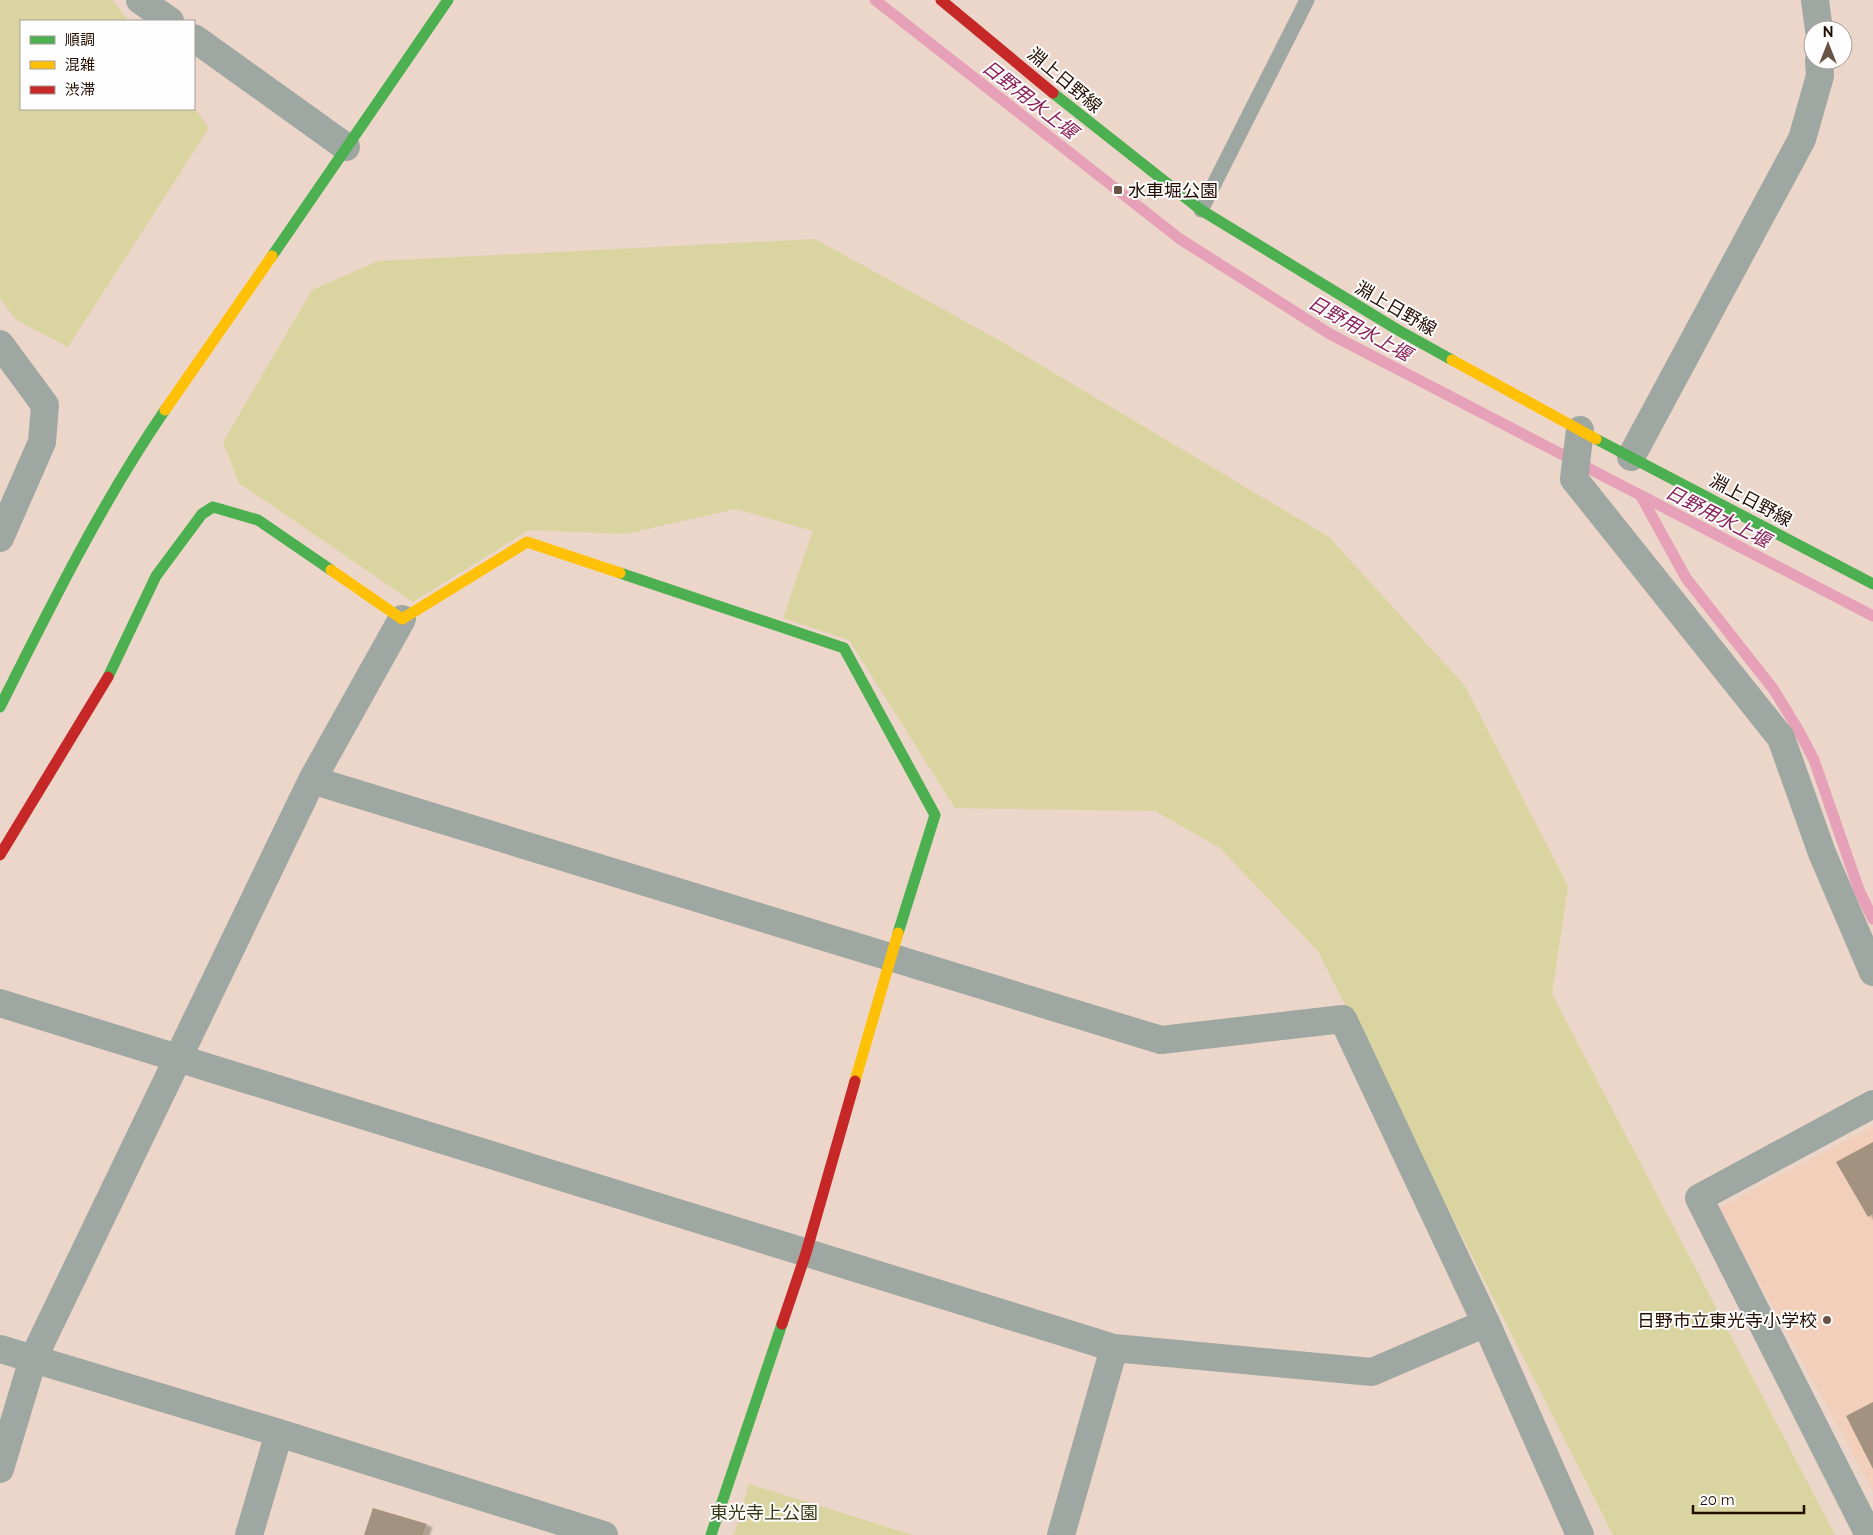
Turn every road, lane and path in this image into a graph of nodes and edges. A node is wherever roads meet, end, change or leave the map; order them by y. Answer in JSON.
{"nodes":[{"id":1,"x":140,"y":0,"type":"edge"},
{"id":2,"x":448,"y":0,"type":"edge"},
{"id":3,"x":941,"y":0,"type":"edge"},
{"id":4,"x":1307,"y":0,"type":"edge"},
{"id":5,"x":1814,"y":0,"type":"edge"},
{"id":6,"x":169,"y":20,"type":"edge"},
{"id":7,"x":1817,"y":20,"type":"edge"},
{"id":8,"x":195,"y":39,"type":"edge"},
{"id":9,"x":1820,"y":70,"type":"edge"},
{"id":10,"x":346,"y":146,"type":"junction"},
{"id":11,"x":1201,"y":210,"type":"junction"},
{"id":12,"x":0,"y":344,"type":"edge"},
{"id":13,"x":1580,"y":430,"type":"junction"},
{"id":14,"x":1631,"y":457,"type":"junction"},
{"id":15,"x":0,"y":538,"type":"edge"},
{"id":16,"x":1873,"y":584,"type":"edge"},
{"id":17,"x":402,"y":619,"type":"junction"},
{"id":18,"x":0,"y":707,"type":"edge"},
{"id":19,"x":312,"y":780,"type":"junction"},
{"id":20,"x":0,"y":855,"type":"edge"},
{"id":21,"x":891,"y":957,"type":"junction"},
{"id":22,"x":1873,"y":972,"type":"edge"},
{"id":23,"x":0,"y":1003,"type":"edge"},
{"id":24,"x":179,"y":1059,"type":"junction"},
{"id":25,"x":1873,"y":1104,"type":"edge"},
{"id":26,"x":806,"y":1253,"type":"junction"},
{"id":27,"x":1486,"y":1323,"type":"junction"},
{"id":28,"x":1114,"y":1348,"type":"junction"},
{"id":29,"x":0,"y":1349,"type":"edge"},
{"id":30,"x":33,"y":1359,"type":"junction"},
{"id":31,"x":279,"y":1433,"type":"junction"},
{"id":32,"x":0,"y":1468,"type":"edge"},
{"id":33,"x":249,"y":1535,"type":"edge"},
{"id":34,"x":604,"y":1535,"type":"edge"},
{"id":35,"x":711,"y":1535,"type":"edge"},
{"id":36,"x":1061,"y":1535,"type":"edge"},
{"id":37,"x":1580,"y":1535,"type":"edge"},
{"id":38,"x":1869,"y":1535,"type":"edge"}],
"edges":[{"from":1,"to":6,"type":"street"},
{"from":2,"to":10,"type":"street"},
{"from":3,"to":11,"type":"street","name":"淵上日野線"},
{"from":4,"to":11,"type":"lane"},
{"from":5,"to":7,"type":"street"},
{"from":8,"to":10,"type":"street"},
{"from":9,"to":14,"type":"street"},
{"from":10,"to":18,"type":"street"},
{"from":11,"to":13,"type":"street","name":"淵上日野線"},
{"from":12,"to":15,"type":"street"},
{"from":13,"to":14,"type":"street","name":"淵上日野線"},
{"from":13,"to":22,"type":"street"},
{"from":14,"to":16,"type":"street","name":"淵上日野線"},
{"from":17,"to":19,"type":"street"},
{"from":17,"to":20,"type":"street"},
{"from":17,"to":21,"type":"street"},
{"from":19,"to":21,"type":"street"},
{"from":19,"to":24,"type":"street"},
{"from":21,"to":26,"type":"street"},
{"from":21,"to":27,"type":"street"},
{"from":23,"to":24,"type":"street"},
{"from":24,"to":26,"type":"street"},
{"from":24,"to":30,"type":"street"},
{"from":25,"to":38,"type":"street"},
{"from":26,"to":28,"type":"street"},
{"from":26,"to":35,"type":"street"},
{"from":27,"to":28,"type":"street"},
{"from":27,"to":37,"type":"street"},
{"from":28,"to":36,"type":"street"},
{"from":29,"to":30,"type":"street"},
{"from":30,"to":31,"type":"street"},
{"from":30,"to":32,"type":"street"},
{"from":31,"to":33,"type":"street"},
{"from":31,"to":34,"type":"street"}]}
